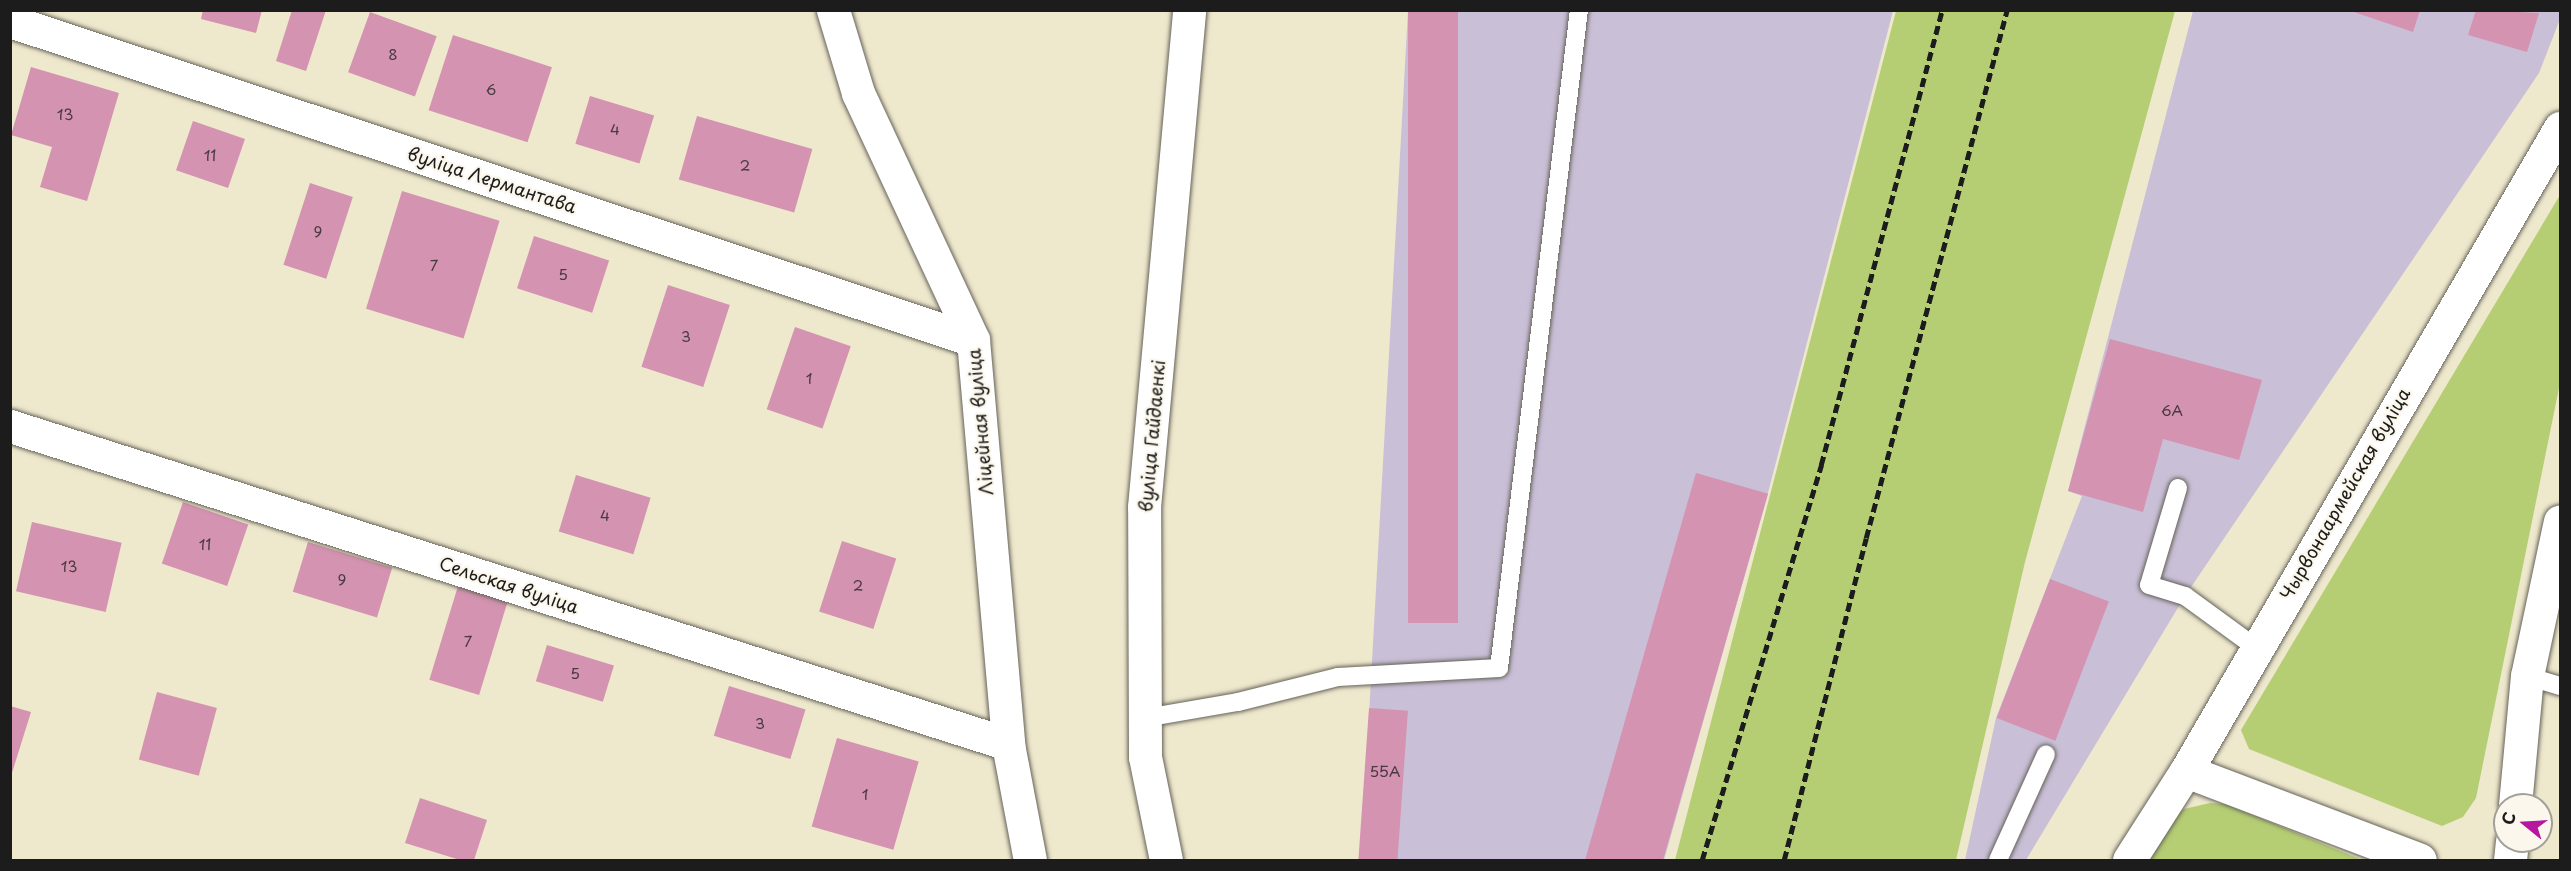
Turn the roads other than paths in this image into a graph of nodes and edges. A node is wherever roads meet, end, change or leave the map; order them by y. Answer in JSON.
{"nodes":[{"id":1,"x":833,"y":10,"type":"edge"},
{"id":2,"x":1189,"y":10,"type":"edge"},
{"id":3,"x":1579,"y":10,"type":"edge"},
{"id":4,"x":10,"y":21,"type":"edge"},
{"id":5,"x":2560,"y":128,"type":"edge"},
{"id":6,"x":974,"y":340,"type":"junction"},
{"id":7,"x":10,"y":426,"type":"edge"},
{"id":8,"x":2178,"y":488,"type":"dead end"},
{"id":9,"x":2560,"y":521,"type":"edge"},
{"id":10,"x":2255,"y":647,"type":"junction"},
{"id":11,"x":2527,"y":676,"type":"junction"},
{"id":12,"x":2560,"y":686,"type":"edge"},
{"id":13,"x":1145,"y":718,"type":"junction"},
{"id":14,"x":1008,"y":744,"type":"junction"},
{"id":15,"x":2046,"y":754,"type":"dead end"},
{"id":16,"x":2186,"y":771,"type":"junction"},
{"id":17,"x":2516,"y":793,"type":"edge"},
{"id":18,"x":1030,"y":861,"type":"edge"},
{"id":19,"x":1166,"y":861,"type":"edge"},
{"id":20,"x":1998,"y":861,"type":"edge"},
{"id":21,"x":2129,"y":861,"type":"edge"},
{"id":22,"x":2420,"y":861,"type":"edge"}],
"edges":[{"from":1,"to":6,"type":"street","name":"Ліцейная вуліца"},
{"from":2,"to":13,"type":"street","name":"вуліца Гайдаенкі"},
{"from":3,"to":13,"type":"lane"},
{"from":4,"to":6,"type":"street","name":"вуліца Лермантава"},
{"from":5,"to":10,"type":"street","name":"Чырвонаармейская вуліца"},
{"from":6,"to":14,"type":"street","name":"Ліцейная вуліца"},
{"from":7,"to":14,"type":"street","name":"Сельская вуліца"},
{"from":8,"to":10,"type":"lane"},
{"from":9,"to":11,"type":"street"},
{"from":10,"to":16,"type":"street","name":"Чырвонаармейская вуліца"},
{"from":11,"to":12,"type":"lane"},
{"from":11,"to":17,"type":"street"},
{"from":13,"to":19,"type":"street","name":"вуліца Гайдаенкі"},
{"from":14,"to":18,"type":"street","name":"Ліцейная вуліца"},
{"from":15,"to":20,"type":"lane"},
{"from":16,"to":21,"type":"street","name":"Чырвонаармейская вуліца"},
{"from":16,"to":22,"type":"street"}]}
